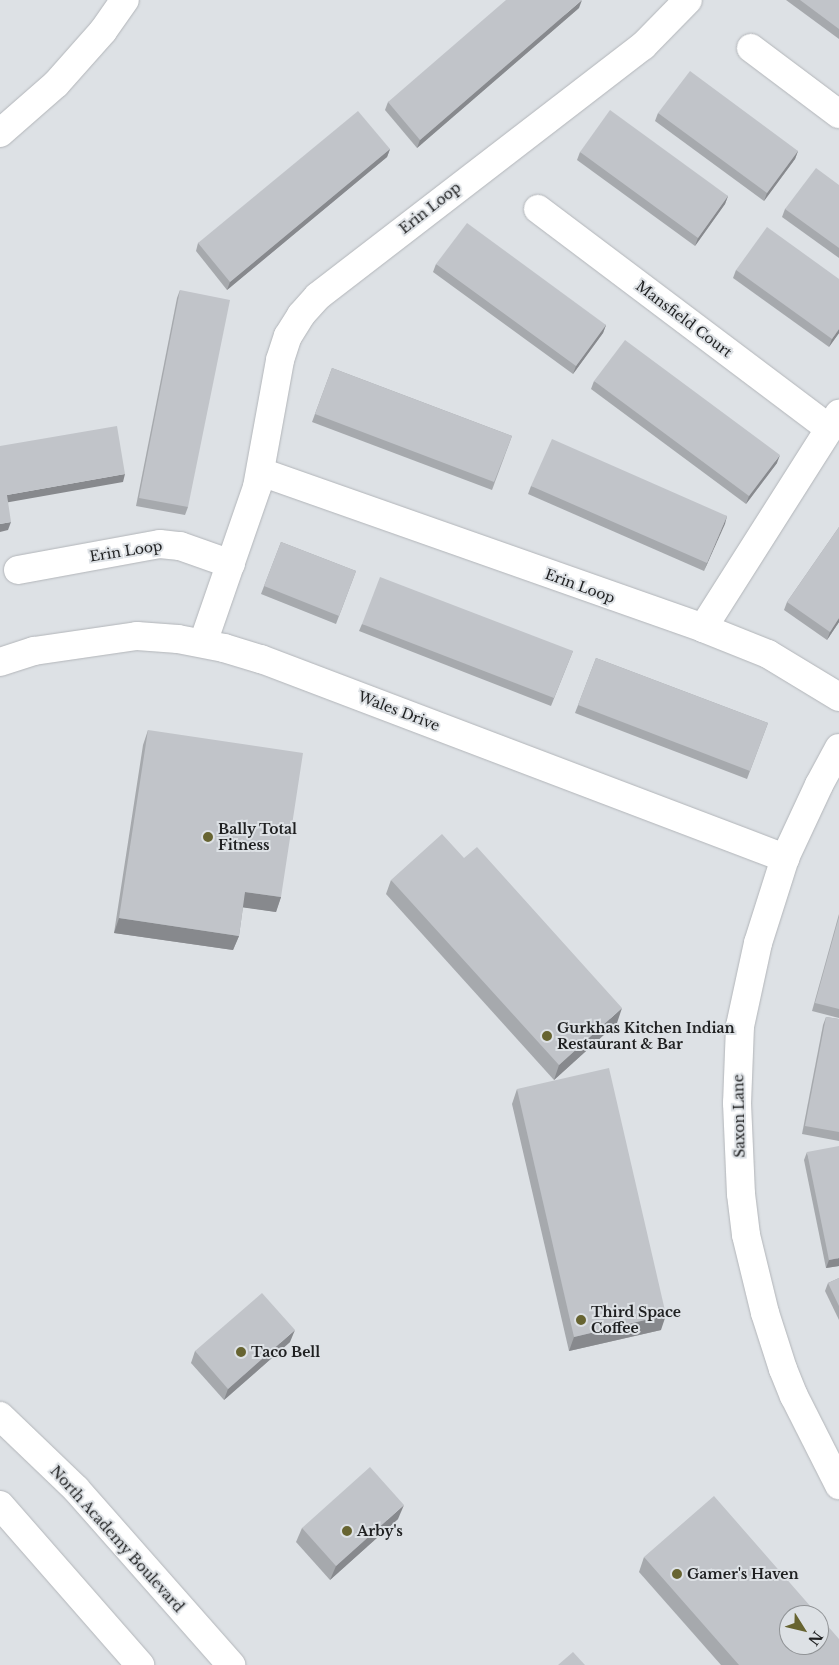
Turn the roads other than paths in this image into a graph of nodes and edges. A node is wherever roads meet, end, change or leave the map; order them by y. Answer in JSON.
{"nodes":[{"id":1,"x":125,"y":0,"type":"edge"},
{"id":2,"x":688,"y":0,"type":"edge"},
{"id":3,"x":751,"y":48,"type":"dead end"},
{"id":4,"x":839,"y":114,"type":"edge"},
{"id":5,"x":0,"y":133,"type":"edge"},
{"id":6,"x":538,"y":209,"type":"dead end"},
{"id":7,"x":834,"y":421,"type":"edge"},
{"id":8,"x":261,"y":472,"type":"junction"},
{"id":9,"x":231,"y":564,"type":"junction"},
{"id":10,"x":18,"y":570,"type":"dead end"},
{"id":11,"x":703,"y":628,"type":"junction"},
{"id":12,"x":202,"y":643,"type":"junction"},
{"id":13,"x":0,"y":662,"type":"edge"},
{"id":14,"x":839,"y":697,"type":"edge"},
{"id":15,"x":839,"y":748,"type":"edge"},
{"id":16,"x":785,"y":858,"type":"junction"},
{"id":17,"x":0,"y":1416,"type":"edge"},
{"id":18,"x":839,"y":1485,"type":"edge"},
{"id":19,"x":0,"y":1505,"type":"edge"},
{"id":20,"x":140,"y":1665,"type":"edge"},
{"id":21,"x":230,"y":1665,"type":"edge"}],
"edges":[{"from":1,"to":5,"type":"main road"},
{"from":2,"to":8,"type":"main road","name":"Erin Loop"},
{"from":3,"to":4,"type":"main road"},
{"from":6,"to":7,"type":"main road","name":"Mansfield Court"},
{"from":7,"to":11,"type":"main road"},
{"from":8,"to":9,"type":"main road","name":"Erin Loop"},
{"from":8,"to":11,"type":"main road","name":"Erin Loop"},
{"from":9,"to":10,"type":"main road","name":"Erin Loop"},
{"from":9,"to":12,"type":"main road","name":"Erin Loop"},
{"from":11,"to":14,"type":"main road","name":"Erin Loop"},
{"from":12,"to":13,"type":"main road","name":"Wales Drive"},
{"from":12,"to":16,"type":"main road","name":"Wales Drive"},
{"from":15,"to":16,"type":"main road","name":"Saxon Lane"},
{"from":16,"to":18,"type":"main road","name":"Saxon Lane"},
{"from":17,"to":21,"type":"main road","name":"North Academy Boulevard"},
{"from":19,"to":20,"type":"main road"}]}
